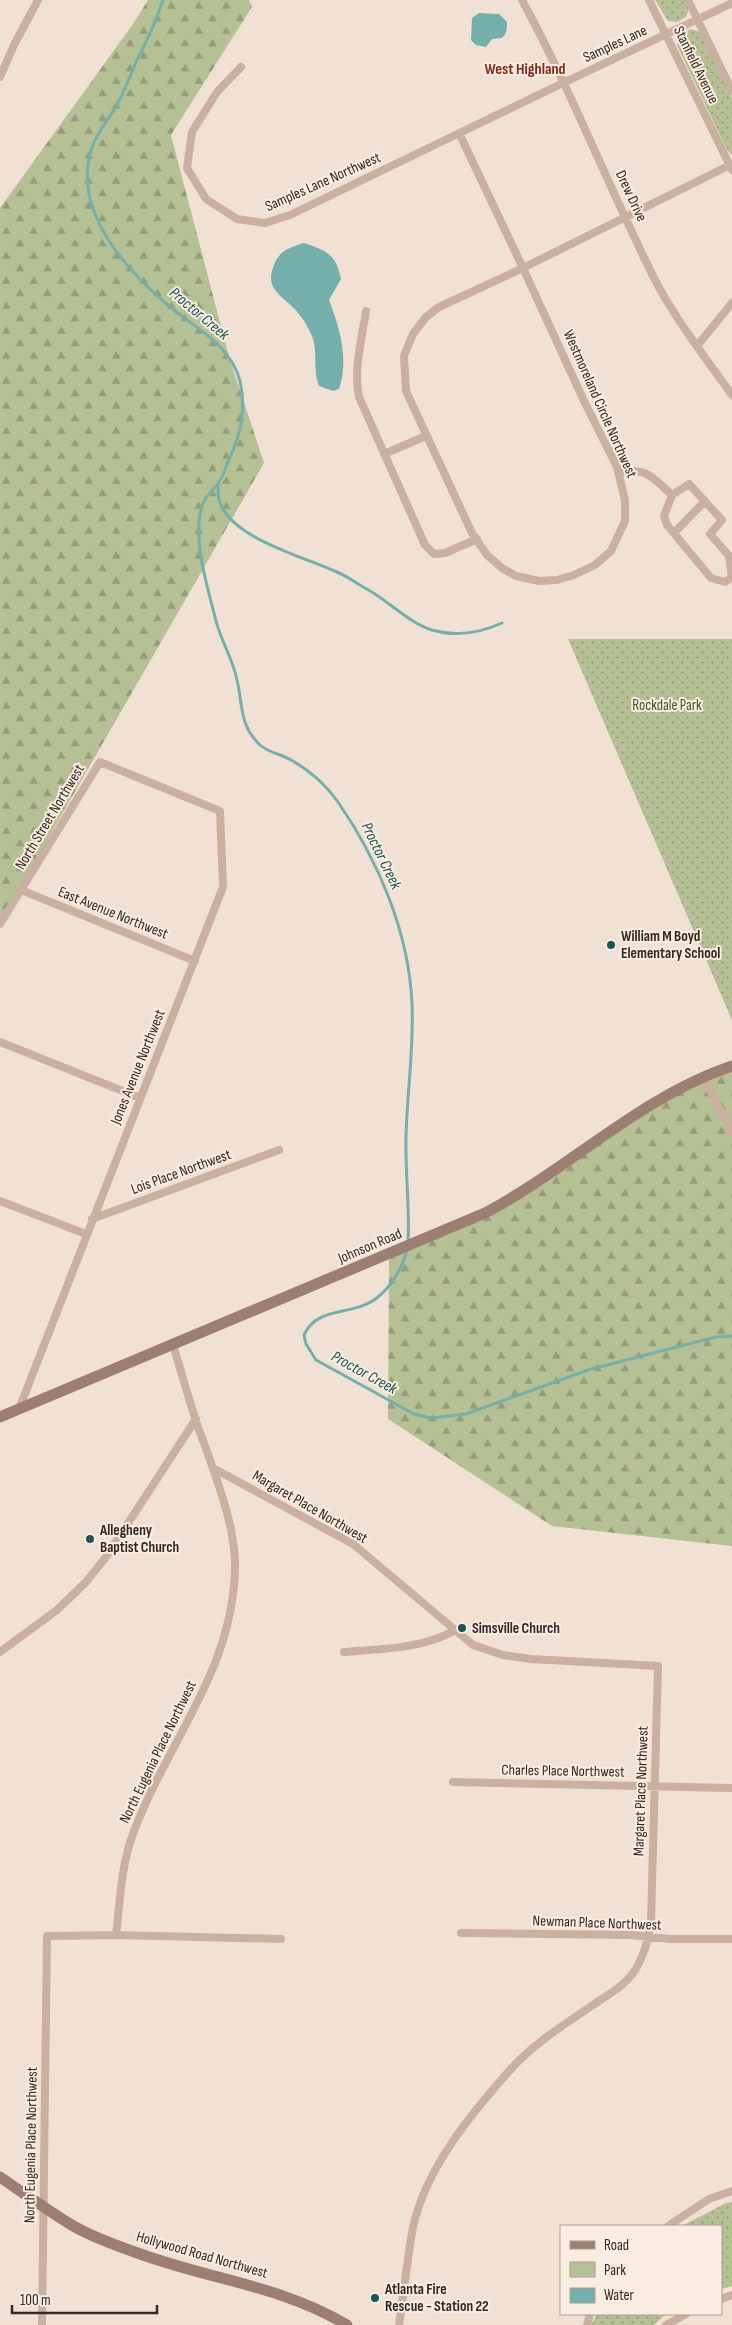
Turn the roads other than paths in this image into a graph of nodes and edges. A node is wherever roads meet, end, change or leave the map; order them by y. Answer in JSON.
{"nodes":[{"id":1,"x":38,"y":0,"type":"edge"},
{"id":2,"x":522,"y":0,"type":"edge"},
{"id":3,"x":649,"y":0,"type":"edge"},
{"id":4,"x":688,"y":0,"type":"edge"},
{"id":5,"x":732,"y":3,"type":"edge"},
{"id":6,"x":698,"y":20,"type":"junction"},
{"id":7,"x":666,"y":35,"type":"junction"},
{"id":8,"x":241,"y":67,"type":"dead end"},
{"id":9,"x":0,"y":77,"type":"edge"},
{"id":10,"x":563,"y":83,"type":"junction"},
{"id":11,"x":732,"y":91,"type":"edge"},
{"id":12,"x":459,"y":133,"type":"junction"},
{"id":13,"x":731,"y":166,"type":"edge"},
{"id":14,"x":625,"y":216,"type":"junction"},
{"id":15,"x":523,"y":268,"type":"junction"},
{"id":16,"x":732,"y":303,"type":"edge"},
{"id":17,"x":366,"y":311,"type":"dead end"},
{"id":18,"x":697,"y":346,"type":"junction"},
{"id":19,"x":732,"y":394,"type":"edge"},
{"id":20,"x":426,"y":436,"type":"junction"},
{"id":21,"x":384,"y":454,"type":"junction"},
{"id":22,"x":618,"y":472,"type":"junction"},
{"id":23,"x":672,"y":495,"type":"junction"},
{"id":24,"x":705,"y":501,"type":"junction"},
{"id":25,"x":674,"y":533,"type":"junction"},
{"id":26,"x":477,"y":539,"type":"junction"},
{"id":27,"x":139,"y":778,"type":"joint"},
{"id":28,"x":21,"y":890,"type":"junction"},
{"id":29,"x":0,"y":924,"type":"edge"},
{"id":30,"x":195,"y":961,"type":"junction"},
{"id":31,"x":0,"y":1042,"type":"edge"},
{"id":32,"x":732,"y":1066,"type":"edge"},
{"id":33,"x":703,"y":1076,"type":"junction"},
{"id":34,"x":140,"y":1098,"type":"junction"},
{"id":35,"x":732,"y":1133,"type":"edge"},
{"id":36,"x":279,"y":1150,"type":"dead end"},
{"id":37,"x":0,"y":1201,"type":"edge"},
{"id":38,"x":92,"y":1219,"type":"junction"},
{"id":39,"x":86,"y":1234,"type":"junction"},
{"id":40,"x":173,"y":1345,"type":"junction"},
{"id":41,"x":19,"y":1409,"type":"junction"},
{"id":42,"x":0,"y":1417,"type":"edge"},
{"id":43,"x":196,"y":1419,"type":"junction"},
{"id":44,"x":214,"y":1468,"type":"junction"},
{"id":45,"x":456,"y":1630,"type":"junction"},
{"id":46,"x":0,"y":1652,"type":"edge"},
{"id":47,"x":344,"y":1652,"type":"dead end"},
{"id":48,"x":453,"y":1782,"type":"dead end"},
{"id":49,"x":656,"y":1787,"type":"junction"},
{"id":50,"x":732,"y":1788,"type":"edge"},
{"id":51,"x":461,"y":1933,"type":"dead end"},
{"id":52,"x":116,"y":1935,"type":"junction"},
{"id":53,"x":649,"y":1936,"type":"junction"},
{"id":54,"x":281,"y":1939,"type":"dead end"},
{"id":55,"x":732,"y":1939,"type":"edge"},
{"id":56,"x":0,"y":2177,"type":"edge"},
{"id":57,"x":732,"y":2191,"type":"edge"},
{"id":58,"x":43,"y":2206,"type":"junction"},
{"id":59,"x":670,"y":2225,"type":"edge"},
{"id":60,"x":684,"y":2315,"type":"edge"},
{"id":61,"x":42,"y":2325,"type":"edge"},
{"id":62,"x":347,"y":2325,"type":"edge"},
{"id":63,"x":399,"y":2325,"type":"edge"},
{"id":64,"x":666,"y":2325,"type":"edge"}],
"edges":[{"from":1,"to":9,"type":"street"},
{"from":2,"to":10,"type":"street","name":"Drew Drive"},
{"from":3,"to":7,"type":"street","name":"Stanfield Avenue"},
{"from":4,"to":6,"type":"street"},
{"from":5,"to":6,"type":"street","name":"Samples Lane"},
{"from":6,"to":7,"type":"street","name":"Samples Lane"},
{"from":6,"to":11,"type":"street"},
{"from":7,"to":10,"type":"street","name":"Samples Lane"},
{"from":7,"to":13,"type":"street","name":"Stanfield Avenue"},
{"from":8,"to":12,"type":"street","name":"Samples Lane Northwest"},
{"from":10,"to":12,"type":"street","name":"Samples Lane Northwest"},
{"from":10,"to":14,"type":"street","name":"Drew Drive"},
{"from":12,"to":15,"type":"street"},
{"from":13,"to":14,"type":"street"},
{"from":14,"to":15,"type":"street"},
{"from":14,"to":18,"type":"street","name":"Drew Drive"},
{"from":15,"to":20,"type":"street","name":"Westmoreland Circle Northwest"},
{"from":15,"to":22,"type":"street","name":"Westmoreland Circle Northwest"},
{"from":16,"to":18,"type":"street"},
{"from":17,"to":21,"type":"street"},
{"from":18,"to":19,"type":"street","name":"Drew Drive"},
{"from":20,"to":21,"type":"street"},
{"from":20,"to":26,"type":"street","name":"Westmoreland Circle Northwest"},
{"from":21,"to":26,"type":"street"},
{"from":22,"to":23,"type":"street"},
{"from":22,"to":26,"type":"street","name":"Westmoreland Circle Northwest"},
{"from":23,"to":24,"type":"street"},
{"from":23,"to":25,"type":"street"},
{"from":24,"to":25,"type":"street"},
{"from":24,"to":25,"type":"street"},
{"from":27,"to":28,"type":"street","name":"North Street Northwest"},
{"from":27,"to":30,"type":"street","name":"Jones Avenue Northwest"},
{"from":28,"to":29,"type":"street","name":"North Street Northwest"},
{"from":28,"to":30,"type":"street","name":"East Avenue Northwest"},
{"from":30,"to":34,"type":"street","name":"Jones Avenue Northwest"},
{"from":31,"to":34,"type":"street"},
{"from":32,"to":33,"type":"street","name":"Johnson Road"},
{"from":33,"to":35,"type":"street"},
{"from":33,"to":40,"type":"street","name":"Johnson Road"},
{"from":34,"to":38,"type":"street","name":"Jones Avenue Northwest"},
{"from":36,"to":38,"type":"street","name":"Lois Place Northwest"},
{"from":37,"to":39,"type":"street"},
{"from":38,"to":39,"type":"street","name":"Jones Avenue Northwest"},
{"from":39,"to":41,"type":"street","name":"Jones Avenue Northwest"},
{"from":40,"to":41,"type":"street","name":"Johnson Road"},
{"from":40,"to":43,"type":"street","name":"North Eugenia Place Northwest"},
{"from":41,"to":42,"type":"street","name":"Johnson Road"},
{"from":43,"to":44,"type":"street","name":"North Eugenia Place Northwest"},
{"from":43,"to":46,"type":"street"},
{"from":44,"to":45,"type":"street","name":"Margaret Place Northwest"},
{"from":44,"to":52,"type":"street","name":"North Eugenia Place Northwest"},
{"from":45,"to":47,"type":"street"},
{"from":45,"to":49,"type":"street","name":"Margaret Place Northwest"},
{"from":48,"to":49,"type":"street","name":"Charles Place Northwest"},
{"from":49,"to":50,"type":"street","name":"Charles Place Northwest"},
{"from":49,"to":53,"type":"street","name":"Margaret Place Northwest"},
{"from":51,"to":53,"type":"street","name":"Newman Place Northwest"},
{"from":52,"to":54,"type":"street"},
{"from":52,"to":58,"type":"street","name":"North Eugenia Place Northwest"},
{"from":53,"to":55,"type":"street","name":"Newman Place Northwest"},
{"from":53,"to":63,"type":"street","name":"Margaret Place Northwest"},
{"from":56,"to":58,"type":"street","name":"Hollywood Road Northwest"},
{"from":57,"to":59,"type":"street"},
{"from":58,"to":61,"type":"street","name":"North Eugenia Place Northwest"},
{"from":58,"to":62,"type":"street","name":"Hollywood Road Northwest"},
{"from":60,"to":64,"type":"street"}]}
